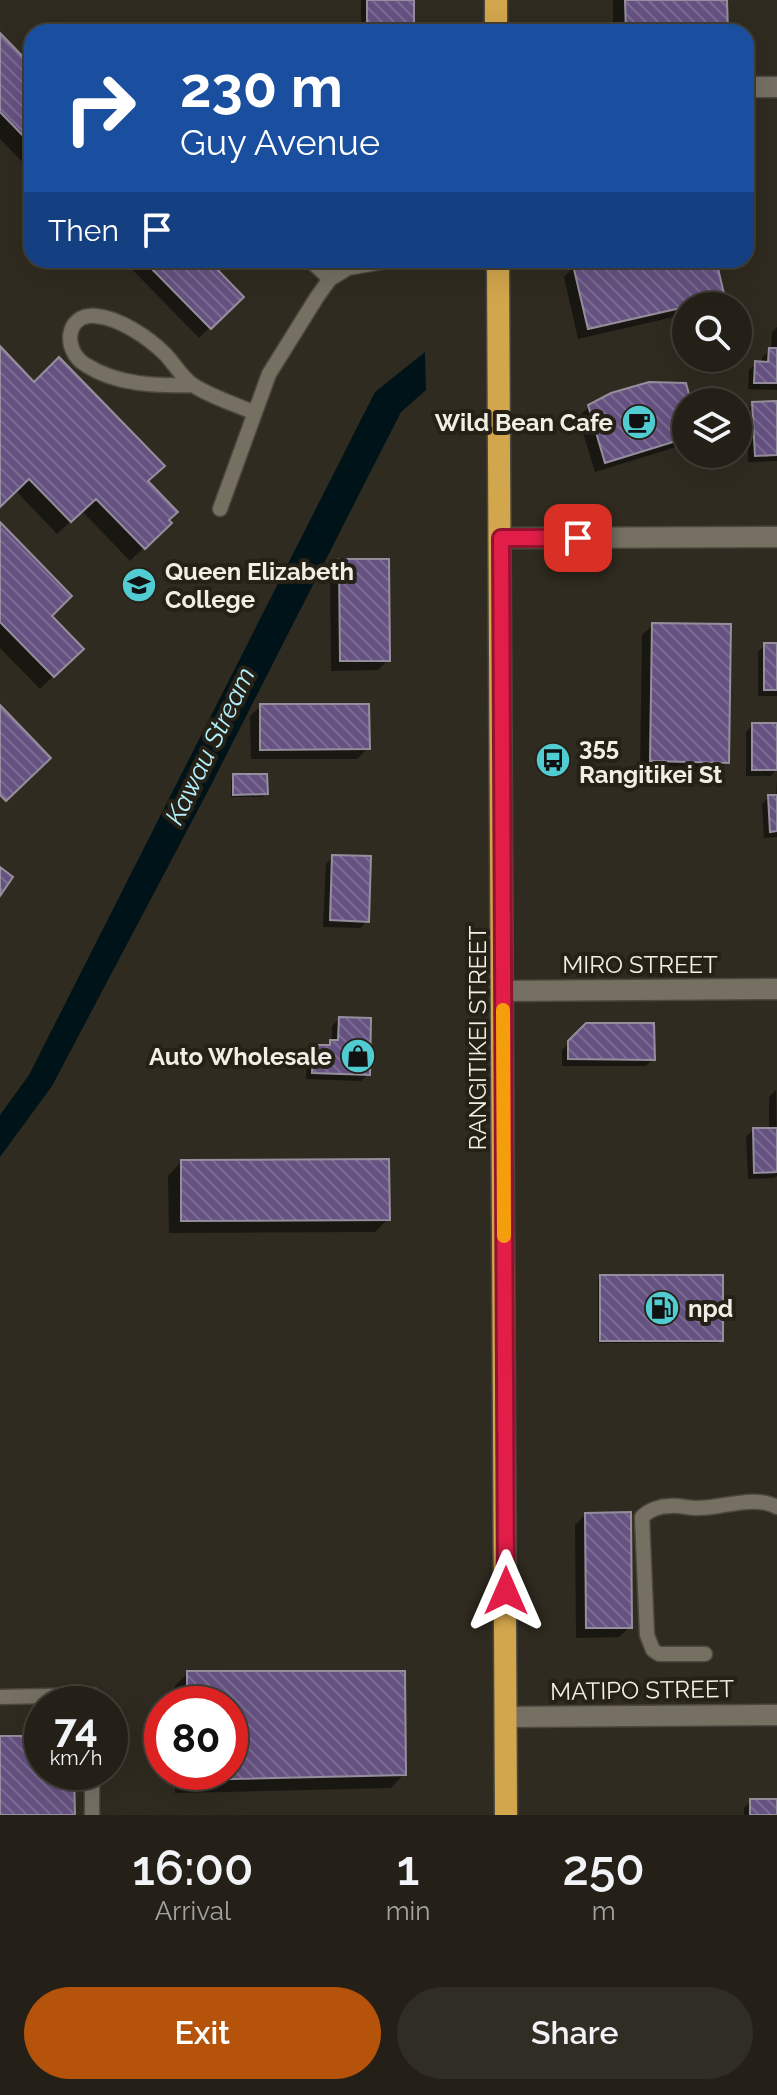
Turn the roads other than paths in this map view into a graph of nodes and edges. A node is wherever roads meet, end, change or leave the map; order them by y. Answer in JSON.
{"nodes":[{"id":1,"x":496,"y":0,"type":"edge"},
{"id":2,"x":496,"y":24,"type":"edge"},
{"id":3,"x":754,"y":87,"type":"edge"},
{"id":4,"x":777,"y":87,"type":"edge"},
{"id":5,"x":318,"y":268,"type":"edge"},
{"id":6,"x":348,"y":268,"type":"edge"},
{"id":7,"x":498,"y":268,"type":"edge"},
{"id":8,"x":330,"y":279,"type":"junction"},
{"id":9,"x":192,"y":385,"type":"junction"},
{"id":10,"x":255,"y":413,"type":"junction"},
{"id":11,"x":220,"y":509,"type":"dead end"},
{"id":12,"x":777,"y":537,"type":"edge"},
{"id":13,"x":501,"y":538,"type":"junction"},
{"id":14,"x":777,"y":989,"type":"edge"},
{"id":15,"x":503,"y":991,"type":"junction"},
{"id":16,"x":777,"y":1507,"type":"edge"},
{"id":17,"x":705,"y":1654,"type":"dead end"},
{"id":18,"x":24,"y":1696,"type":"edge"},
{"id":19,"x":0,"y":1697,"type":"edge"},
{"id":20,"x":777,"y":1715,"type":"edge"},
{"id":21,"x":507,"y":1717,"type":"junction"},
{"id":22,"x":92,"y":1790,"type":"edge"},
{"id":23,"x":92,"y":1815,"type":"edge"},
{"id":24,"x":506,"y":1815,"type":"edge"}],
"edges":[{"from":1,"to":2,"type":"highway"},
{"from":3,"to":4,"type":"street"},
{"from":5,"to":8,"type":"lane"},
{"from":6,"to":8,"type":"lane"},
{"from":7,"to":13,"type":"highway","name":"RANGITIKEI STREET"},
{"from":8,"to":10,"type":"lane"},
{"from":9,"to":9,"type":"lane"},
{"from":9,"to":10,"type":"lane"},
{"from":10,"to":11,"type":"lane"},
{"from":12,"to":13,"type":"street"},
{"from":13,"to":15,"type":"highway","name":"RANGITIKEI STREET"},
{"from":14,"to":15,"type":"street","name":"MIRO STREET"},
{"from":15,"to":21,"type":"highway","name":"RANGITIKEI STREET"},
{"from":16,"to":17,"type":"lane"},
{"from":18,"to":19,"type":"lane"},
{"from":20,"to":21,"type":"street","name":"MATIPO STREET"},
{"from":21,"to":24,"type":"highway","name":"RANGITIKEI STREET"},
{"from":22,"to":23,"type":"lane"}]}
